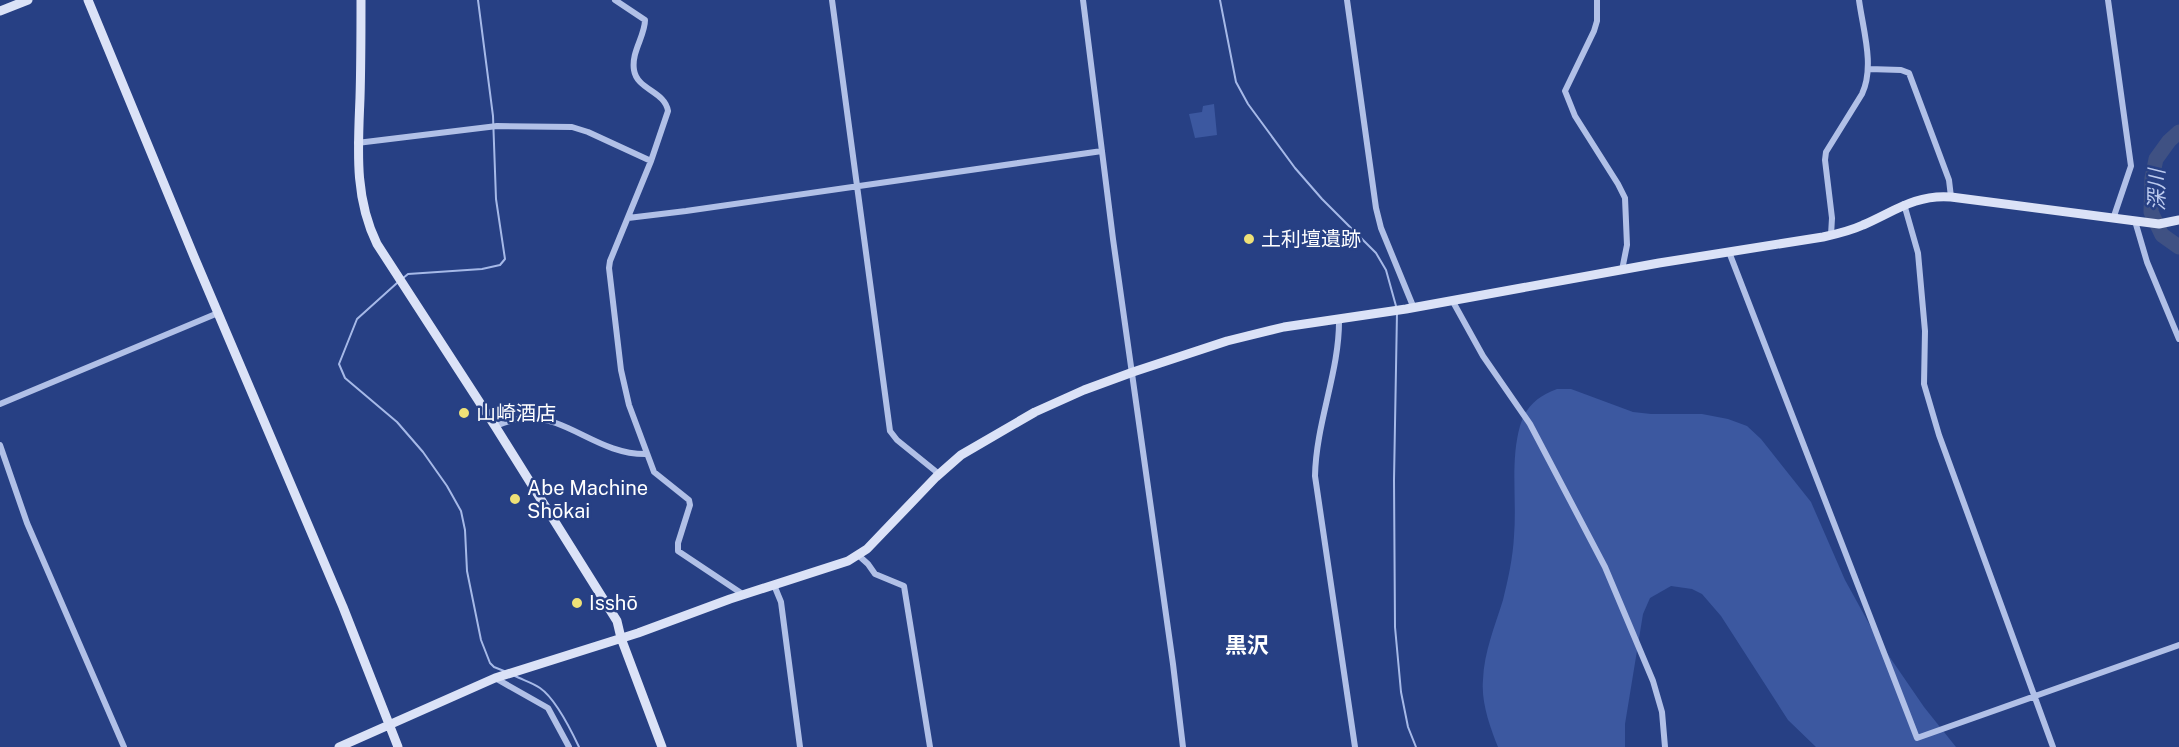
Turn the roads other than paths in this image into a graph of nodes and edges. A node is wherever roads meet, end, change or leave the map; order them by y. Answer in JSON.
{"nodes":[{"id":1,"x":28,"y":0,"type":"edge"},
{"id":2,"x":88,"y":0,"type":"edge"},
{"id":3,"x":361,"y":0,"type":"edge"},
{"id":4,"x":615,"y":0,"type":"edge"},
{"id":5,"x":832,"y":0,"type":"edge"},
{"id":6,"x":1083,"y":0,"type":"edge"},
{"id":7,"x":1347,"y":0,"type":"edge"},
{"id":8,"x":1597,"y":0,"type":"edge"},
{"id":9,"x":1859,"y":0,"type":"edge"},
{"id":10,"x":2108,"y":0,"type":"edge"},
{"id":11,"x":0,"y":11,"type":"edge"},
{"id":12,"x":1869,"y":69,"type":"junction"},
{"id":13,"x":357,"y":143,"type":"junction"},
{"id":14,"x":1102,"y":151,"type":"junction"},
{"id":15,"x":651,"y":161,"type":"junction"},
{"id":16,"x":855,"y":185,"type":"junction"},
{"id":17,"x":1951,"y":197,"type":"junction"},
{"id":18,"x":1904,"y":204,"type":"junction"},
{"id":19,"x":628,"y":218,"type":"junction"},
{"id":20,"x":2113,"y":219,"type":"junction"},
{"id":21,"x":2179,"y":220,"type":"edge"},
{"id":22,"x":2138,"y":222,"type":"junction"},
{"id":23,"x":1831,"y":235,"type":"junction"},
{"id":24,"x":1729,"y":252,"type":"junction"},
{"id":25,"x":1622,"y":270,"type":"junction"},
{"id":26,"x":1452,"y":299,"type":"junction"},
{"id":27,"x":1410,"y":308,"type":"junction"},
{"id":28,"x":218,"y":313,"type":"junction"},
{"id":29,"x":1339,"y":318,"type":"junction"},
{"id":30,"x":2179,"y":339,"type":"edge"},
{"id":31,"x":1133,"y":372,"type":"junction"},
{"id":32,"x":0,"y":404,"type":"edge"},
{"id":33,"x":495,"y":426,"type":"junction"},
{"id":34,"x":0,"y":445,"type":"edge"},
{"id":35,"x":646,"y":454,"type":"junction"},
{"id":36,"x":939,"y":474,"type":"junction"},
{"id":37,"x":858,"y":555,"type":"junction"},
{"id":38,"x":774,"y":585,"type":"junction"},
{"id":39,"x":744,"y":596,"type":"junction"},
{"id":40,"x":621,"y":638,"type":"junction"},
{"id":41,"x":2179,"y":645,"type":"edge"},
{"id":42,"x":498,"y":676,"type":"junction"},
{"id":43,"x":2035,"y":697,"type":"junction"},
{"id":44,"x":391,"y":725,"type":"junction"},
{"id":45,"x":124,"y":747,"type":"edge"},
{"id":46,"x":339,"y":747,"type":"edge"},
{"id":47,"x":398,"y":747,"type":"edge"},
{"id":48,"x":569,"y":747,"type":"edge"},
{"id":49,"x":662,"y":747,"type":"edge"},
{"id":50,"x":801,"y":747,"type":"edge"},
{"id":51,"x":930,"y":747,"type":"edge"},
{"id":52,"x":1183,"y":747,"type":"edge"},
{"id":53,"x":1355,"y":747,"type":"edge"},
{"id":54,"x":1665,"y":747,"type":"edge"},
{"id":55,"x":2053,"y":747,"type":"edge"}],
"edges":[{"from":1,"to":11,"type":"street"},
{"from":2,"to":28,"type":"street"},
{"from":3,"to":13,"type":"street"},
{"from":4,"to":15,"type":"street"},
{"from":5,"to":16,"type":"street"},
{"from":6,"to":14,"type":"street"},
{"from":7,"to":27,"type":"street"},
{"from":8,"to":25,"type":"street"},
{"from":9,"to":12,"type":"street"},
{"from":10,"to":20,"type":"street"},
{"from":12,"to":17,"type":"street"},
{"from":12,"to":23,"type":"street"},
{"from":13,"to":15,"type":"street"},
{"from":13,"to":33,"type":"street"},
{"from":14,"to":16,"type":"street"},
{"from":14,"to":31,"type":"street"},
{"from":15,"to":19,"type":"street"},
{"from":16,"to":19,"type":"street"},
{"from":16,"to":36,"type":"street"},
{"from":17,"to":18,"type":"street"},
{"from":17,"to":20,"type":"street"},
{"from":18,"to":23,"type":"street"},
{"from":18,"to":43,"type":"street"},
{"from":19,"to":35,"type":"street"},
{"from":20,"to":22,"type":"street"},
{"from":21,"to":22,"type":"street"},
{"from":22,"to":30,"type":"street"},
{"from":23,"to":24,"type":"street"},
{"from":24,"to":25,"type":"street"},
{"from":24,"to":43,"type":"street"},
{"from":25,"to":26,"type":"street"},
{"from":26,"to":27,"type":"street"},
{"from":26,"to":54,"type":"street"},
{"from":27,"to":29,"type":"street"},
{"from":28,"to":32,"type":"street"},
{"from":28,"to":44,"type":"street"},
{"from":29,"to":31,"type":"street"},
{"from":29,"to":53,"type":"street"},
{"from":31,"to":36,"type":"street"},
{"from":31,"to":52,"type":"street"},
{"from":33,"to":35,"type":"street"},
{"from":33,"to":40,"type":"street"},
{"from":34,"to":45,"type":"street"},
{"from":35,"to":39,"type":"street"},
{"from":36,"to":37,"type":"street"},
{"from":37,"to":38,"type":"street"},
{"from":37,"to":51,"type":"street"},
{"from":38,"to":39,"type":"street"},
{"from":38,"to":50,"type":"street"},
{"from":39,"to":40,"type":"street"},
{"from":40,"to":42,"type":"street"},
{"from":40,"to":49,"type":"street"},
{"from":41,"to":43,"type":"street"},
{"from":42,"to":44,"type":"street"},
{"from":42,"to":48,"type":"street"},
{"from":43,"to":55,"type":"street"},
{"from":44,"to":46,"type":"street"},
{"from":44,"to":47,"type":"street"}]}
